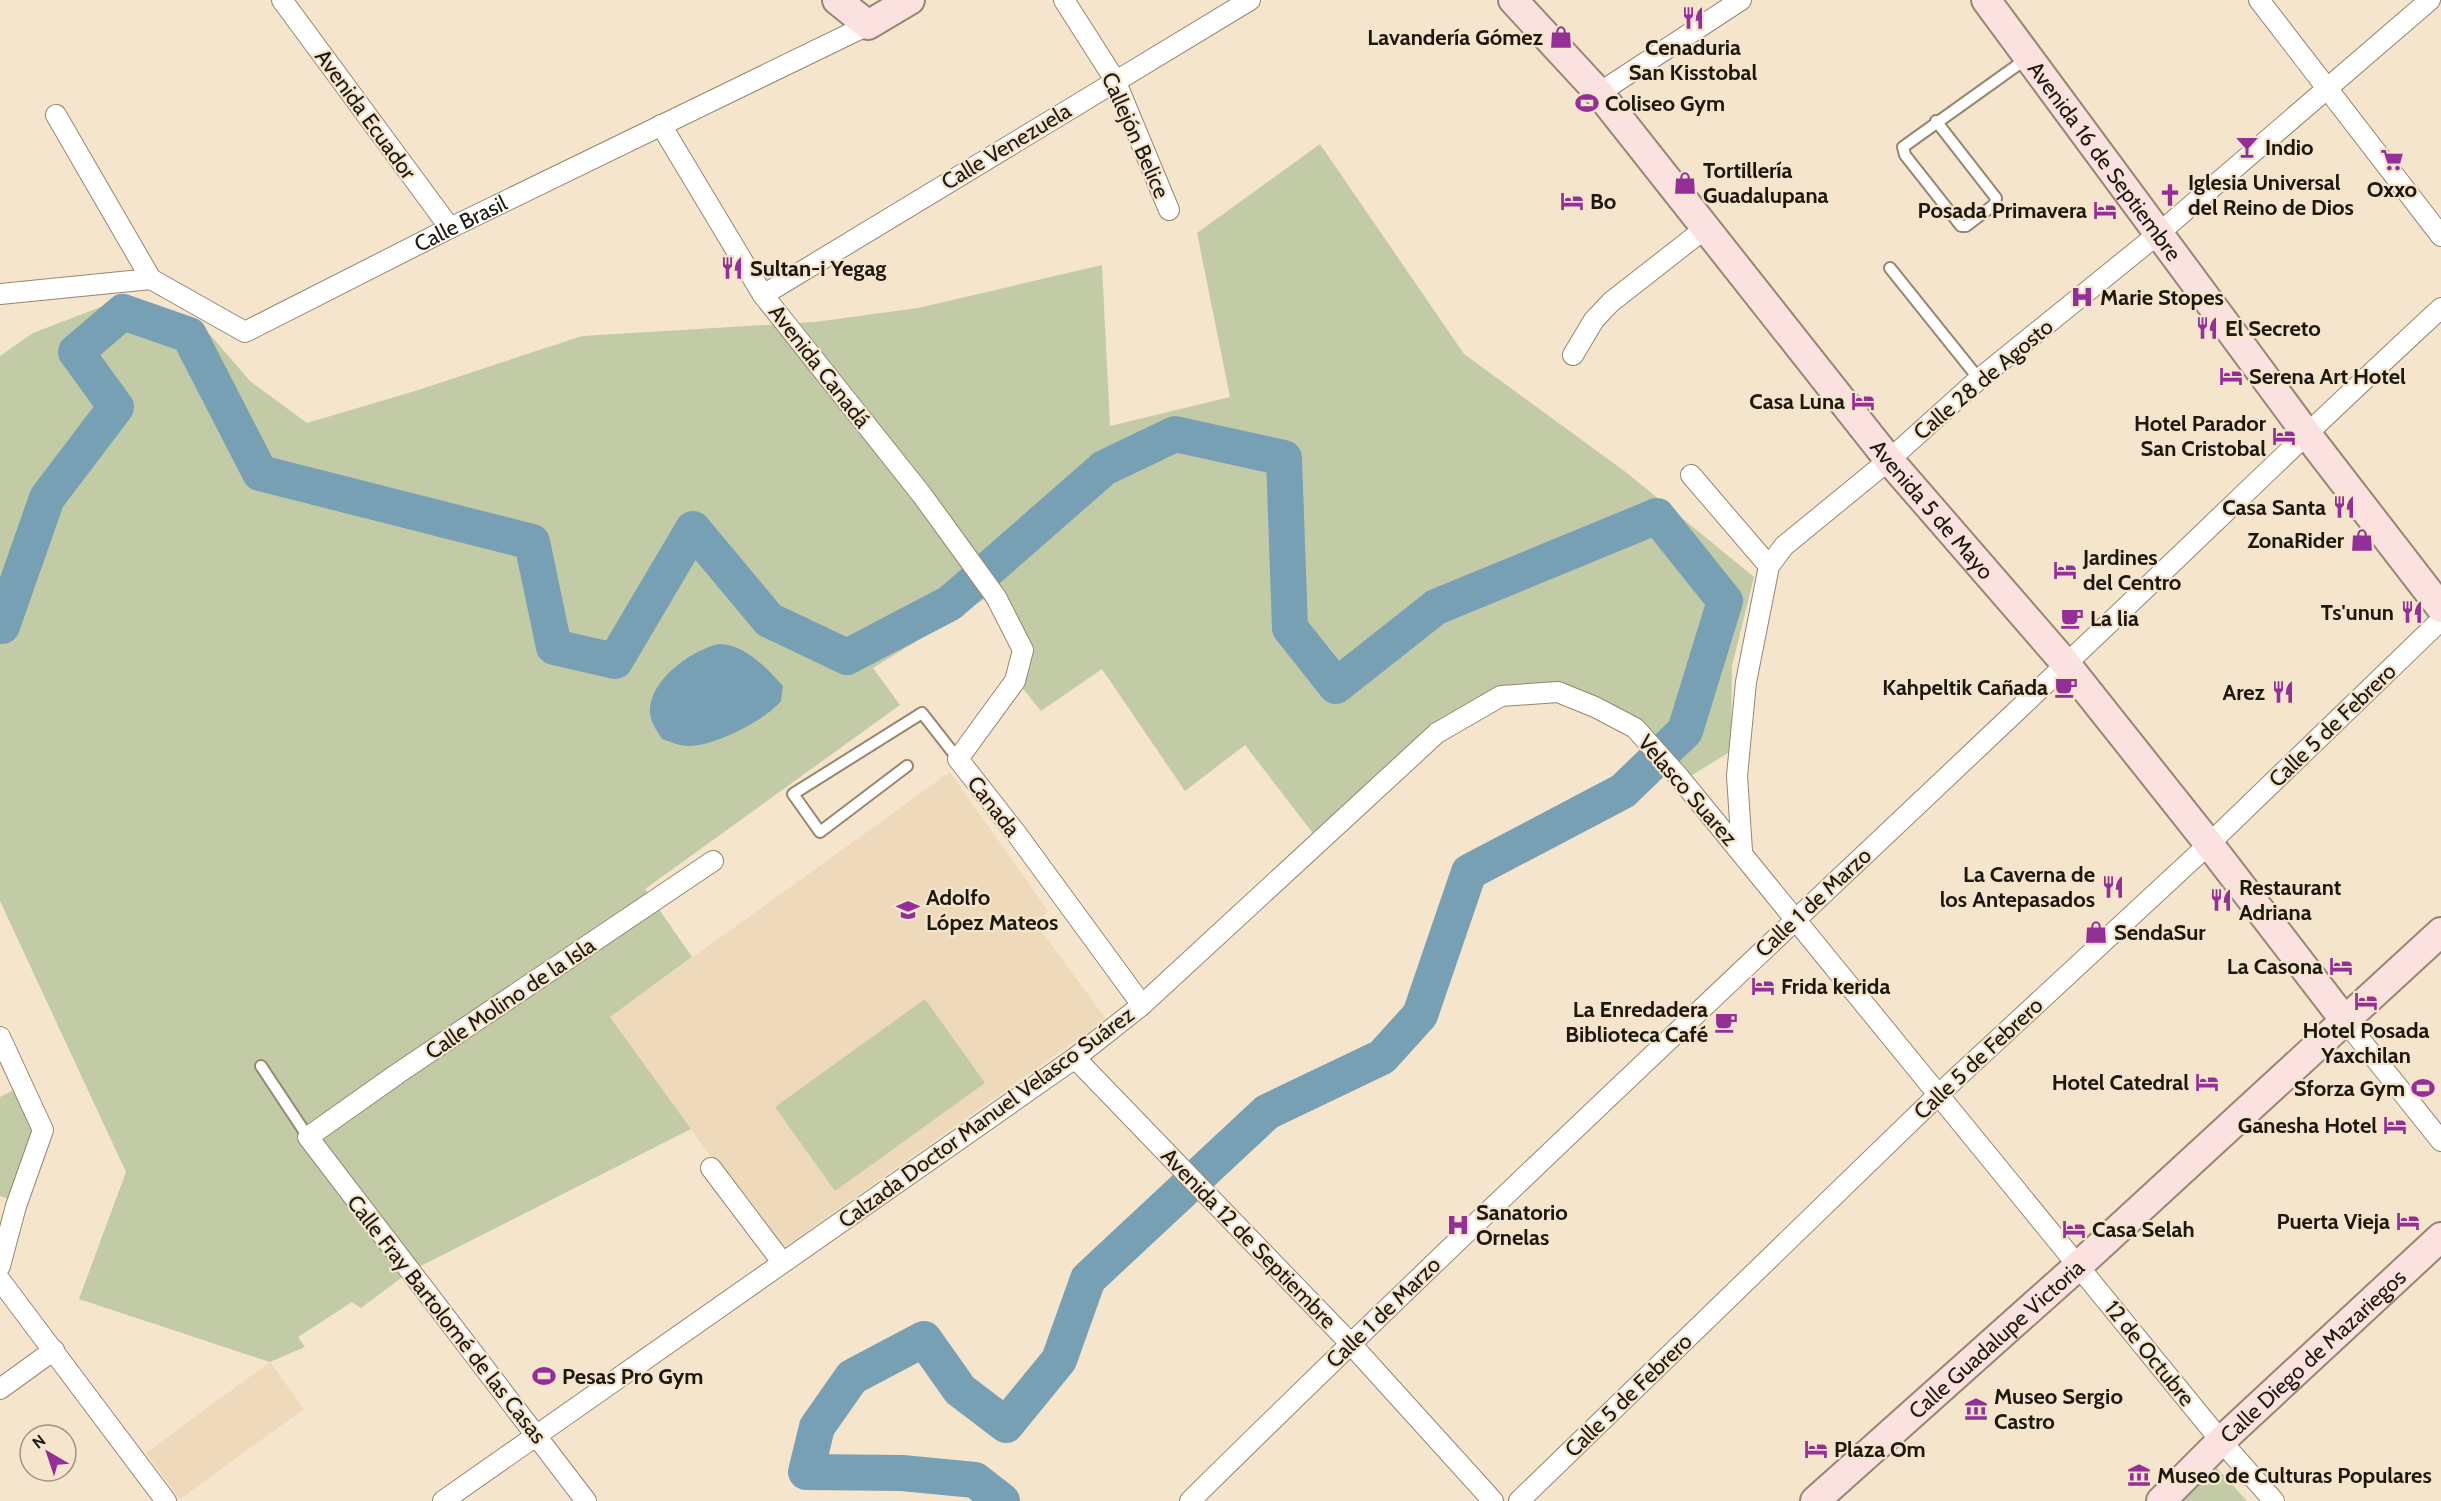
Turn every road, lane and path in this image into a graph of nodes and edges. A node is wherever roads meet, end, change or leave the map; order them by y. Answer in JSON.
{"nodes":[{"id":1,"x":282,"y":0,"type":"edge"},
{"id":2,"x":837,"y":0,"type":"edge"},
{"id":3,"x":910,"y":0,"type":"edge"},
{"id":4,"x":1064,"y":0,"type":"edge"},
{"id":5,"x":1250,"y":0,"type":"edge"},
{"id":6,"x":1513,"y":0,"type":"edge"},
{"id":7,"x":1741,"y":0,"type":"edge"},
{"id":8,"x":1986,"y":0,"type":"edge"},
{"id":9,"x":2259,"y":0,"type":"edge"},
{"id":10,"x":2430,"y":0,"type":"edge"},
{"id":11,"x":868,"y":25,"type":"junction"},
{"id":12,"x":2028,"y":58,"type":"junction"},
{"id":13,"x":1115,"y":80,"type":"junction"},
{"id":14,"x":2326,"y":88,"type":"junction"},
{"id":15,"x":1599,"y":93,"type":"junction"},
{"id":16,"x":56,"y":115,"type":"dead end"},
{"id":17,"x":1936,"y":121,"type":"junction"},
{"id":18,"x":661,"y":125,"type":"junction"},
{"id":19,"x":1169,"y":210,"type":"dead end"},
{"id":20,"x":1707,"y":227,"type":"junction"},
{"id":21,"x":450,"y":228,"type":"junction"},
{"id":22,"x":2158,"y":234,"type":"junction"},
{"id":23,"x":2441,"y":236,"type":"edge"},
{"id":24,"x":1890,"y":268,"type":"dead end"},
{"id":25,"x":151,"y":279,"type":"junction"},
{"id":26,"x":0,"y":294,"type":"edge"},
{"id":27,"x":764,"y":295,"type":"junction"},
{"id":28,"x":2441,"y":308,"type":"edge"},
{"id":29,"x":1573,"y":355,"type":"dead end"},
{"id":30,"x":1979,"y":379,"type":"junction"},
{"id":31,"x":2306,"y":433,"type":"junction"},
{"id":32,"x":1889,"y":460,"type":"junction"},
{"id":33,"x":1691,"y":475,"type":"dead end"},
{"id":34,"x":1768,"y":566,"type":"junction"},
{"id":35,"x":996,"y":597,"type":"joint"},
{"id":36,"x":2441,"y":608,"type":"edge"},
{"id":37,"x":2441,"y":620,"type":"edge"},
{"id":38,"x":2066,"y":664,"type":"junction"},
{"id":39,"x":1635,"y":728,"type":"joint"},
{"id":40,"x":958,"y":759,"type":"junction"},
{"id":41,"x":907,"y":766,"type":"dead end"},
{"id":42,"x":2209,"y":844,"type":"junction"},
{"id":43,"x":1742,"y":851,"type":"junction"},
{"id":44,"x":713,"y":861,"type":"dead end"},
{"id":45,"x":1796,"y":918,"type":"junction"},
{"id":46,"x":2441,"y":932,"type":"edge"},
{"id":47,"x":1142,"y":1005,"type":"junction"},
{"id":48,"x":2346,"y":1022,"type":"junction"},
{"id":49,"x":0,"y":1037,"type":"edge"},
{"id":50,"x":1075,"y":1058,"type":"junction"},
{"id":51,"x":261,"y":1066,"type":"dead end"},
{"id":52,"x":1938,"y":1095,"type":"junction"},
{"id":53,"x":308,"y":1137,"type":"junction"},
{"id":54,"x":2441,"y":1141,"type":"edge"},
{"id":55,"x":711,"y":1168,"type":"dead end"},
{"id":56,"x":8,"y":1204,"type":"edge"},
{"id":57,"x":2441,"y":1237,"type":"edge"},
{"id":58,"x":782,"y":1262,"type":"junction"},
{"id":59,"x":0,"y":1266,"type":"edge"},
{"id":60,"x":2078,"y":1266,"type":"junction"},
{"id":61,"x":0,"y":1280,"type":"edge"},
{"id":62,"x":1350,"y":1343,"type":"junction"},
{"id":63,"x":54,"y":1350,"type":"junction"},
{"id":64,"x":0,"y":1389,"type":"edge"},
{"id":65,"x":536,"y":1435,"type":"junction"},
{"id":66,"x":2221,"y":1441,"type":"junction"},
{"id":67,"x":166,"y":1501,"type":"edge"},
{"id":68,"x":443,"y":1501,"type":"edge"},
{"id":69,"x":586,"y":1501,"type":"edge"},
{"id":70,"x":1190,"y":1501,"type":"edge"},
{"id":71,"x":1493,"y":1501,"type":"edge"},
{"id":72,"x":1519,"y":1501,"type":"edge"},
{"id":73,"x":1815,"y":1501,"type":"edge"},
{"id":74,"x":2161,"y":1501,"type":"edge"},
{"id":75,"x":2274,"y":1501,"type":"edge"}],
"edges":[{"from":1,"to":21,"type":"street","name":"Avenida Ecuador"},
{"from":2,"to":11,"type":"main road"},
{"from":3,"to":11,"type":"main road","name":"Calle Brasil"},
{"from":4,"to":13,"type":"street","name":"Callejón Belice"},
{"from":5,"to":13,"type":"street","name":"Calle Venezuela"},
{"from":6,"to":15,"type":"main road","name":"Avenida 5 de Mayo"},
{"from":7,"to":15,"type":"street"},
{"from":8,"to":12,"type":"main road","name":"Avenida 16 de Septiembre"},
{"from":9,"to":14,"type":"street"},
{"from":10,"to":14,"type":"street","name":"Calle 28 de Agosto"},
{"from":11,"to":18,"type":"street","name":"Calle Brasil"},
{"from":12,"to":17,"type":"lane"},
{"from":12,"to":22,"type":"main road","name":"Avenida 16 de Septiembre"},
{"from":13,"to":19,"type":"street","name":"Callejón Belice"},
{"from":13,"to":27,"type":"street","name":"Calle Venezuela"},
{"from":14,"to":22,"type":"street","name":"Calle 28 de Agosto"},
{"from":14,"to":23,"type":"street"},
{"from":15,"to":20,"type":"main road","name":"Avenida 5 de Mayo"},
{"from":16,"to":25,"type":"street"},
{"from":17,"to":17,"type":"lane"},
{"from":18,"to":21,"type":"street","name":"Calle Brasil"},
{"from":18,"to":27,"type":"street","name":"Avenida Canadá"},
{"from":20,"to":29,"type":"street"},
{"from":20,"to":32,"type":"main road","name":"Avenida 5 de Mayo"},
{"from":21,"to":25,"type":"street","name":"Calle Brasil"},
{"from":22,"to":30,"type":"street","name":"Calle 28 de Agosto"},
{"from":22,"to":31,"type":"main road","name":"Avenida 16 de Septiembre"},
{"from":24,"to":30,"type":"lane"},
{"from":25,"to":26,"type":"street"},
{"from":27,"to":35,"type":"street","name":"Avenida Canadá"},
{"from":28,"to":31,"type":"street","name":"Calle 1 de Marzo"},
{"from":30,"to":32,"type":"street","name":"Calle 28 de Agosto"},
{"from":31,"to":36,"type":"main road","name":"Avenida 16 de Septiembre"},
{"from":31,"to":38,"type":"street","name":"Calle 1 de Marzo"},
{"from":32,"to":34,"type":"street","name":"Calle 28 de Agosto"},
{"from":32,"to":38,"type":"main road","name":"Avenida 5 de Mayo"},
{"from":33,"to":34,"type":"street"},
{"from":34,"to":43,"type":"street","name":"Calle 28 de Agosto"},
{"from":35,"to":40,"type":"street","name":"Canada"},
{"from":37,"to":42,"type":"street","name":"Calle 5 de Febrero"},
{"from":38,"to":42,"type":"main road","name":"Avenida 5 de Mayo"},
{"from":38,"to":45,"type":"street","name":"Calle 1 de Marzo"},
{"from":39,"to":43,"type":"street","name":"Velasco Suarez"},
{"from":39,"to":47,"type":"street","name":"Calzada Doctor Manuel Velasco Suárez"},
{"from":40,"to":41,"type":"lane"},
{"from":40,"to":47,"type":"street","name":"Canada"},
{"from":42,"to":48,"type":"main road","name":"Avenida 5 de Mayo"},
{"from":42,"to":52,"type":"street","name":"Calle 5 de Febrero"},
{"from":43,"to":45,"type":"street"},
{"from":44,"to":53,"type":"street","name":"Calle Molino de la Isla"},
{"from":45,"to":52,"type":"street","name":"12 de Octubre"},
{"from":45,"to":62,"type":"street","name":"Calle 1 de Marzo"},
{"from":46,"to":48,"type":"main road","name":"Calle Guadalupe Victoria"},
{"from":47,"to":50,"type":"street","name":"Calzada Doctor Manuel Velasco Suárez"},
{"from":48,"to":54,"type":"street"},
{"from":48,"to":60,"type":"main road","name":"Calle Guadalupe Victoria"},
{"from":49,"to":56,"type":"street"},
{"from":50,"to":58,"type":"street","name":"Calzada Doctor Manuel Velasco Suárez"},
{"from":50,"to":62,"type":"street","name":"Avenida 12 de Septiembre"},
{"from":51,"to":53,"type":"lane"},
{"from":52,"to":60,"type":"street","name":"12 de Octubre"},
{"from":52,"to":72,"type":"street","name":"Calle 5 de Febrero"},
{"from":53,"to":65,"type":"street","name":"Calle Fray Bartolomé de las Casas"},
{"from":55,"to":58,"type":"street"},
{"from":56,"to":59,"type":"street"},
{"from":57,"to":66,"type":"main road","name":"Calle Diego de Mazariegos"},
{"from":58,"to":65,"type":"street","name":"Calzada Doctor Manuel Velasco Suárez"},
{"from":60,"to":66,"type":"street","name":"12 de Octubre"},
{"from":60,"to":73,"type":"main road","name":"Calle Guadalupe Victoria"},
{"from":61,"to":63,"type":"street"},
{"from":62,"to":70,"type":"street","name":"Calle 1 de Marzo"},
{"from":62,"to":71,"type":"street","name":"Avenida 12 de Septiembre"},
{"from":63,"to":64,"type":"street"},
{"from":63,"to":67,"type":"street"},
{"from":65,"to":68,"type":"street","name":"Calzada Doctor Manuel Velasco Suárez"},
{"from":65,"to":69,"type":"street","name":"Calle Fray Bartolomé de las Casas"},
{"from":66,"to":74,"type":"main road","name":"Calle Diego de Mazariegos"},
{"from":66,"to":75,"type":"street","name":"12 de Octubre"}]}
